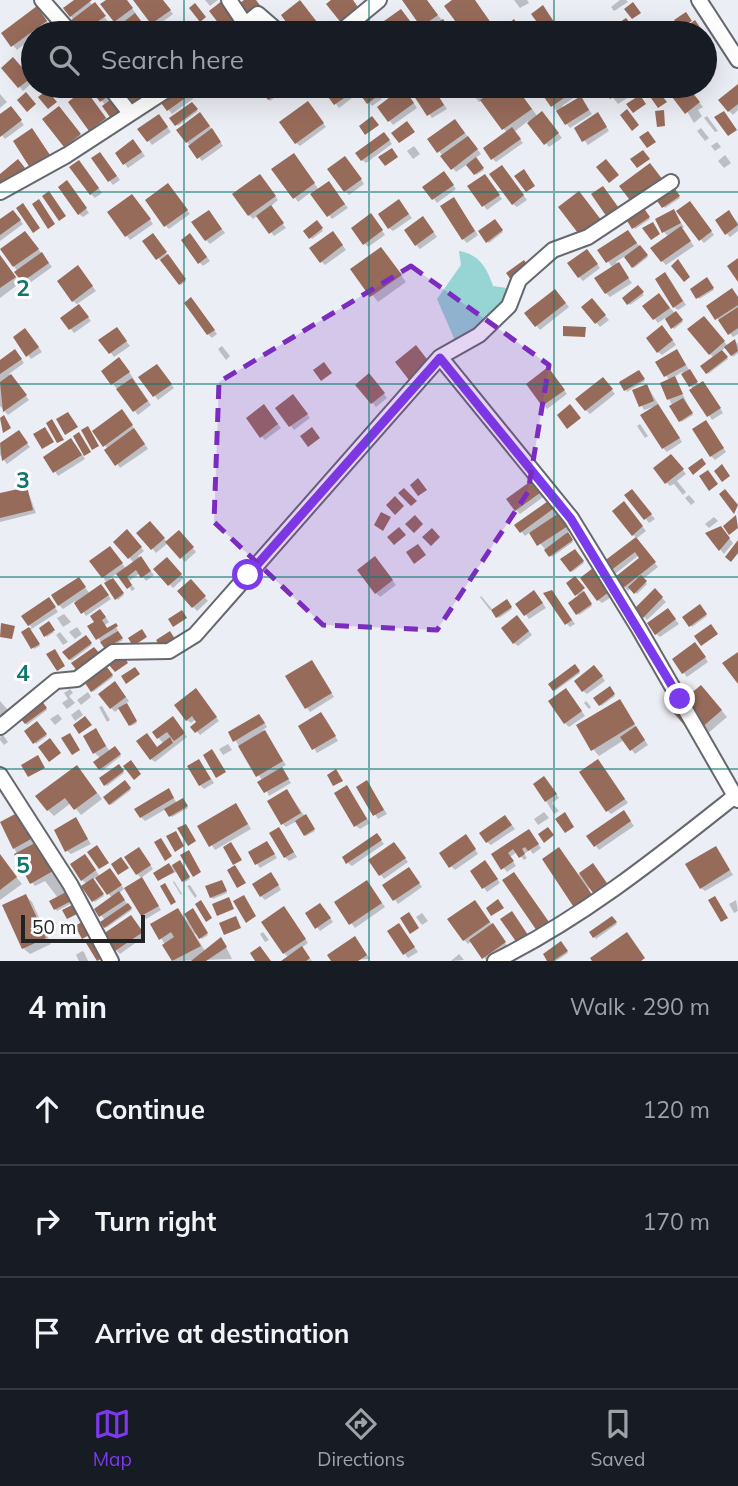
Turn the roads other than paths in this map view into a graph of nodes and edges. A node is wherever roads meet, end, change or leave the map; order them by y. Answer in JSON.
{"nodes":[{"id":1,"x":42,"y":0,"type":"edge"},
{"id":2,"x":229,"y":0,"type":"edge"},
{"id":3,"x":379,"y":0,"type":"edge"},
{"id":4,"x":699,"y":0,"type":"edge"},
{"id":5,"x":60,"y":21,"type":"edge"},
{"id":6,"x":237,"y":21,"type":"edge"},
{"id":7,"x":250,"y":21,"type":"edge"},
{"id":8,"x":265,"y":21,"type":"edge"},
{"id":9,"x":354,"y":21,"type":"edge"},
{"id":10,"x":713,"y":21,"type":"edge"},
{"id":11,"x":717,"y":28,"type":"edge"},
{"id":12,"x":738,"y":60,"type":"edge"},
{"id":13,"x":118,"y":98,"type":"edge"},
{"id":14,"x":153,"y":98,"type":"edge"},
{"id":15,"x":129,"y":112,"type":"junction"},
{"id":16,"x":671,"y":182,"type":"dead end"},
{"id":17,"x":0,"y":192,"type":"edge"},
{"id":18,"x":440,"y":358,"type":"junction"},
{"id":19,"x":0,"y":727,"type":"edge"},
{"id":20,"x":0,"y":775,"type":"edge"},
{"id":21,"x":737,"y":798,"type":"edge"},
{"id":22,"x":111,"y":961,"type":"edge"},
{"id":23,"x":495,"y":961,"type":"edge"}],
"edges":[{"from":1,"to":5,"type":"street"},
{"from":2,"to":6,"type":"street"},
{"from":3,"to":9,"type":"street"},
{"from":4,"to":10,"type":"street"},
{"from":7,"to":8,"type":"street"},
{"from":11,"to":12,"type":"street"},
{"from":13,"to":15,"type":"street"},
{"from":14,"to":15,"type":"street"},
{"from":15,"to":17,"type":"street"},
{"from":16,"to":18,"type":"street"},
{"from":18,"to":19,"type":"street"},
{"from":18,"to":21,"type":"street"},
{"from":20,"to":22,"type":"street"},
{"from":21,"to":23,"type":"street"}]}
